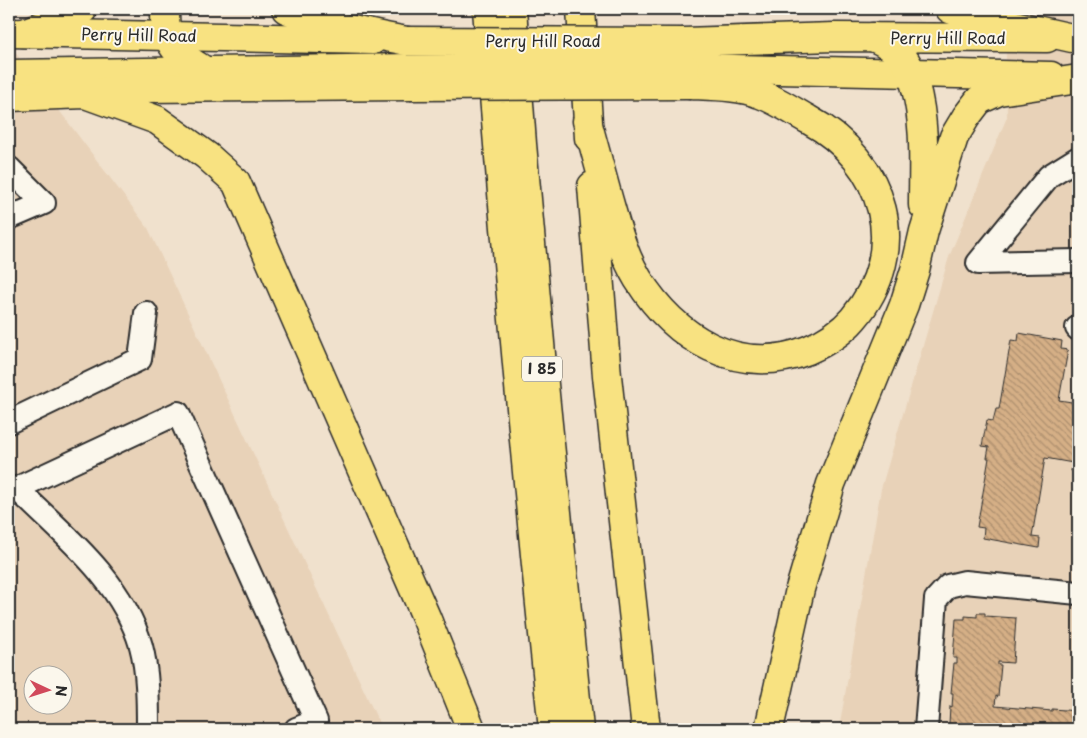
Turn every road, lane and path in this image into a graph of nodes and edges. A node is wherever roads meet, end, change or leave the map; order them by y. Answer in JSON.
{"nodes":[{"id":1,"x":82,"y":9,"type":"edge"},
{"id":2,"x":165,"y":9,"type":"edge"},
{"id":3,"x":286,"y":9,"type":"edge"},
{"id":4,"x":486,"y":9,"type":"edge"},
{"id":5,"x":512,"y":9,"type":"edge"},
{"id":6,"x":580,"y":9,"type":"edge"},
{"id":7,"x":950,"y":9,"type":"edge"},
{"id":8,"x":16,"y":33,"type":"edge"},
{"id":9,"x":166,"y":36,"type":"junction"},
{"id":10,"x":873,"y":38,"type":"junction"},
{"id":11,"x":1075,"y":39,"type":"edge"},
{"id":12,"x":407,"y":41,"type":"junction"},
{"id":13,"x":686,"y":65,"type":"junction"},
{"id":14,"x":207,"y":72,"type":"junction"},
{"id":15,"x":911,"y":73,"type":"junction"},
{"id":16,"x":9,"y":74,"type":"edge"},
{"id":17,"x":411,"y":77,"type":"junction"},
{"id":18,"x":1078,"y":77,"type":"edge"},
{"id":19,"x":85,"y":94,"type":"junction"},
{"id":20,"x":9,"y":97,"type":"edge"},
{"id":21,"x":588,"y":121,"type":"junction"},
{"id":22,"x":1078,"y":158,"type":"edge"},
{"id":23,"x":9,"y":168,"type":"edge"},
{"id":24,"x":9,"y":218,"type":"edge"},
{"id":25,"x":924,"y":231,"type":"junction"},
{"id":26,"x":1078,"y":261,"type":"edge"},
{"id":27,"x":146,"y":313,"type":"dead end"},
{"id":28,"x":9,"y":422,"type":"edge"},
{"id":29,"x":13,"y":490,"type":"edge"},
{"id":30,"x":1078,"y":593,"type":"edge"},
{"id":31,"x":148,"y":729,"type":"edge"},
{"id":32,"x":296,"y":729,"type":"edge"},
{"id":33,"x":471,"y":729,"type":"edge"},
{"id":34,"x":553,"y":729,"type":"edge"},
{"id":35,"x":579,"y":729,"type":"edge"},
{"id":36,"x":646,"y":729,"type":"edge"},
{"id":37,"x":769,"y":729,"type":"edge"},
{"id":38,"x":926,"y":729,"type":"edge"}],
"edges":[{"from":1,"to":8,"type":"main road"},
{"from":2,"to":9,"type":"main road"},
{"from":3,"to":12,"type":"main road"},
{"from":4,"to":34,"type":"main road"},
{"from":5,"to":35,"type":"main road","number":"I 85"},
{"from":6,"to":21,"type":"main road"},
{"from":7,"to":11,"type":"main road"},
{"from":8,"to":9,"type":"main road","name":"Perry Hill Road"},
{"from":9,"to":12,"type":"main road","name":"Perry Hill Road"},
{"from":9,"to":14,"type":"main road"},
{"from":10,"to":11,"type":"main road","name":"Perry Hill Road"},
{"from":10,"to":13,"type":"main road","name":"Perry Hill Road"},
{"from":10,"to":15,"type":"main road"},
{"from":12,"to":13,"type":"main road","name":"Perry Hill Road","bridge":true},
{"from":13,"to":15,"type":"main road","name":"Perry Hill Road"},
{"from":13,"to":17,"type":"main road","bridge":true},
{"from":13,"to":21,"type":"main road"},
{"from":14,"to":16,"type":"main road"},
{"from":14,"to":17,"type":"main road"},
{"from":15,"to":18,"type":"main road","name":"Perry Hill Road"},
{"from":15,"to":25,"type":"main road"},
{"from":17,"to":19,"type":"main road"},
{"from":18,"to":25,"type":"main road"},
{"from":19,"to":20,"type":"main road"},
{"from":19,"to":33,"type":"main road"},
{"from":21,"to":36,"type":"main road"},
{"from":22,"to":26,"type":"lane"},
{"from":23,"to":24,"type":"lane"},
{"from":25,"to":37,"type":"main road"},
{"from":27,"to":28,"type":"lane"},
{"from":29,"to":31,"type":"lane"},
{"from":29,"to":32,"type":"lane"},
{"from":30,"to":38,"type":"lane"}]}
